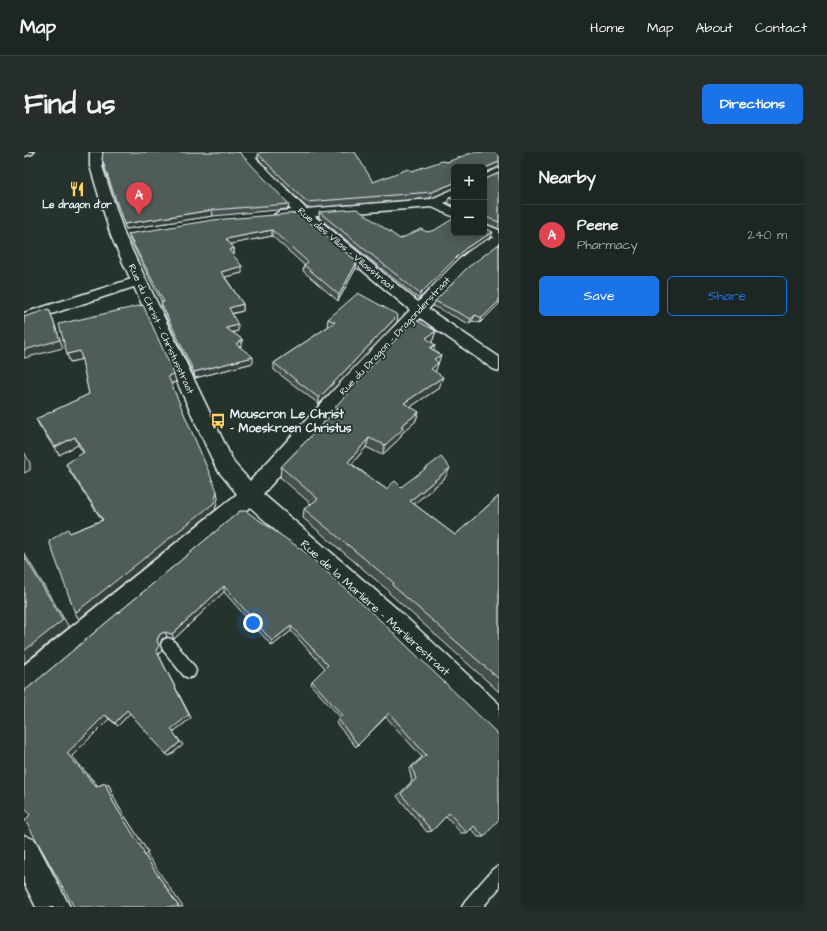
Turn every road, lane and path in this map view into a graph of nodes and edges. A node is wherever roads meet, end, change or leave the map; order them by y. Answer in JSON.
{"nodes":[{"id":1,"x":28,"y":152,"type":"edge"},
{"id":2,"x":96,"y":152,"type":"edge"},
{"id":3,"x":262,"y":152,"type":"edge"},
{"id":4,"x":24,"y":153,"type":"edge"},
{"id":5,"x":245,"y":154,"type":"edge"},
{"id":6,"x":499,"y":172,"type":"edge"},
{"id":7,"x":487,"y":178,"type":"edge"},
{"id":8,"x":451,"y":194,"type":"edge"},
{"id":9,"x":434,"y":203,"type":"junction"},
{"id":10,"x":451,"y":212,"type":"edge"},
{"id":11,"x":302,"y":213,"type":"junction"},
{"id":12,"x":268,"y":216,"type":"edge"},
{"id":13,"x":487,"y":229,"type":"edge"},
{"id":14,"x":499,"y":235,"type":"edge"},
{"id":15,"x":499,"y":240,"type":"edge"},
{"id":16,"x":138,"y":281,"type":"junction"},
{"id":17,"x":419,"y":310,"type":"junction"},
{"id":18,"x":24,"y":318,"type":"edge"},
{"id":19,"x":499,"y":364,"type":"edge"},
{"id":20,"x":250,"y":495,"type":"junction"},
{"id":21,"x":168,"y":645,"type":"edge"},
{"id":22,"x":189,"y":671,"type":"dead end"},
{"id":23,"x":24,"y":682,"type":"edge"},
{"id":24,"x":499,"y":723,"type":"edge"},
{"id":25,"x":24,"y":851,"type":"edge"},
{"id":26,"x":499,"y":875,"type":"edge"},
{"id":27,"x":54,"y":907,"type":"edge"},
{"id":28,"x":471,"y":907,"type":"edge"}],
"edges":[{"from":1,"to":4,"type":"street"},
{"from":2,"to":16,"type":"street","name":"Rue du Christ - Christusstraat"},
{"from":3,"to":5,"type":"street"},
{"from":5,"to":11,"type":"street","name":"Rue des Villas - Villasstraat"},
{"from":6,"to":7,"type":"street"},
{"from":8,"to":9,"type":"street"},
{"from":9,"to":10,"type":"street"},
{"from":9,"to":11,"type":"street"},
{"from":11,"to":12,"type":"street"},
{"from":11,"to":17,"type":"street","name":"Rue des Villas - Villasstraat"},
{"from":13,"to":14,"type":"street"},
{"from":15,"to":17,"type":"street","name":"Rue du Dragon - Dragonderstraat"},
{"from":16,"to":18,"type":"street"},
{"from":16,"to":20,"type":"street","name":"Rue du Christ - Christusstraat"},
{"from":17,"to":19,"type":"street","name":"Rue des Villas - Villasstraat"},
{"from":17,"to":20,"type":"street","name":"Rue du Dragon - Dragonderstraat"},
{"from":20,"to":23,"type":"street","name":"Rue du Dragon - Dragonderstraat"},
{"from":20,"to":24,"type":"street","name":"Rue de la Marlière - Marlièrestraat"},
{"from":21,"to":22,"type":"lane"},
{"from":25,"to":27,"type":"street"},
{"from":26,"to":28,"type":"lane"}]}
